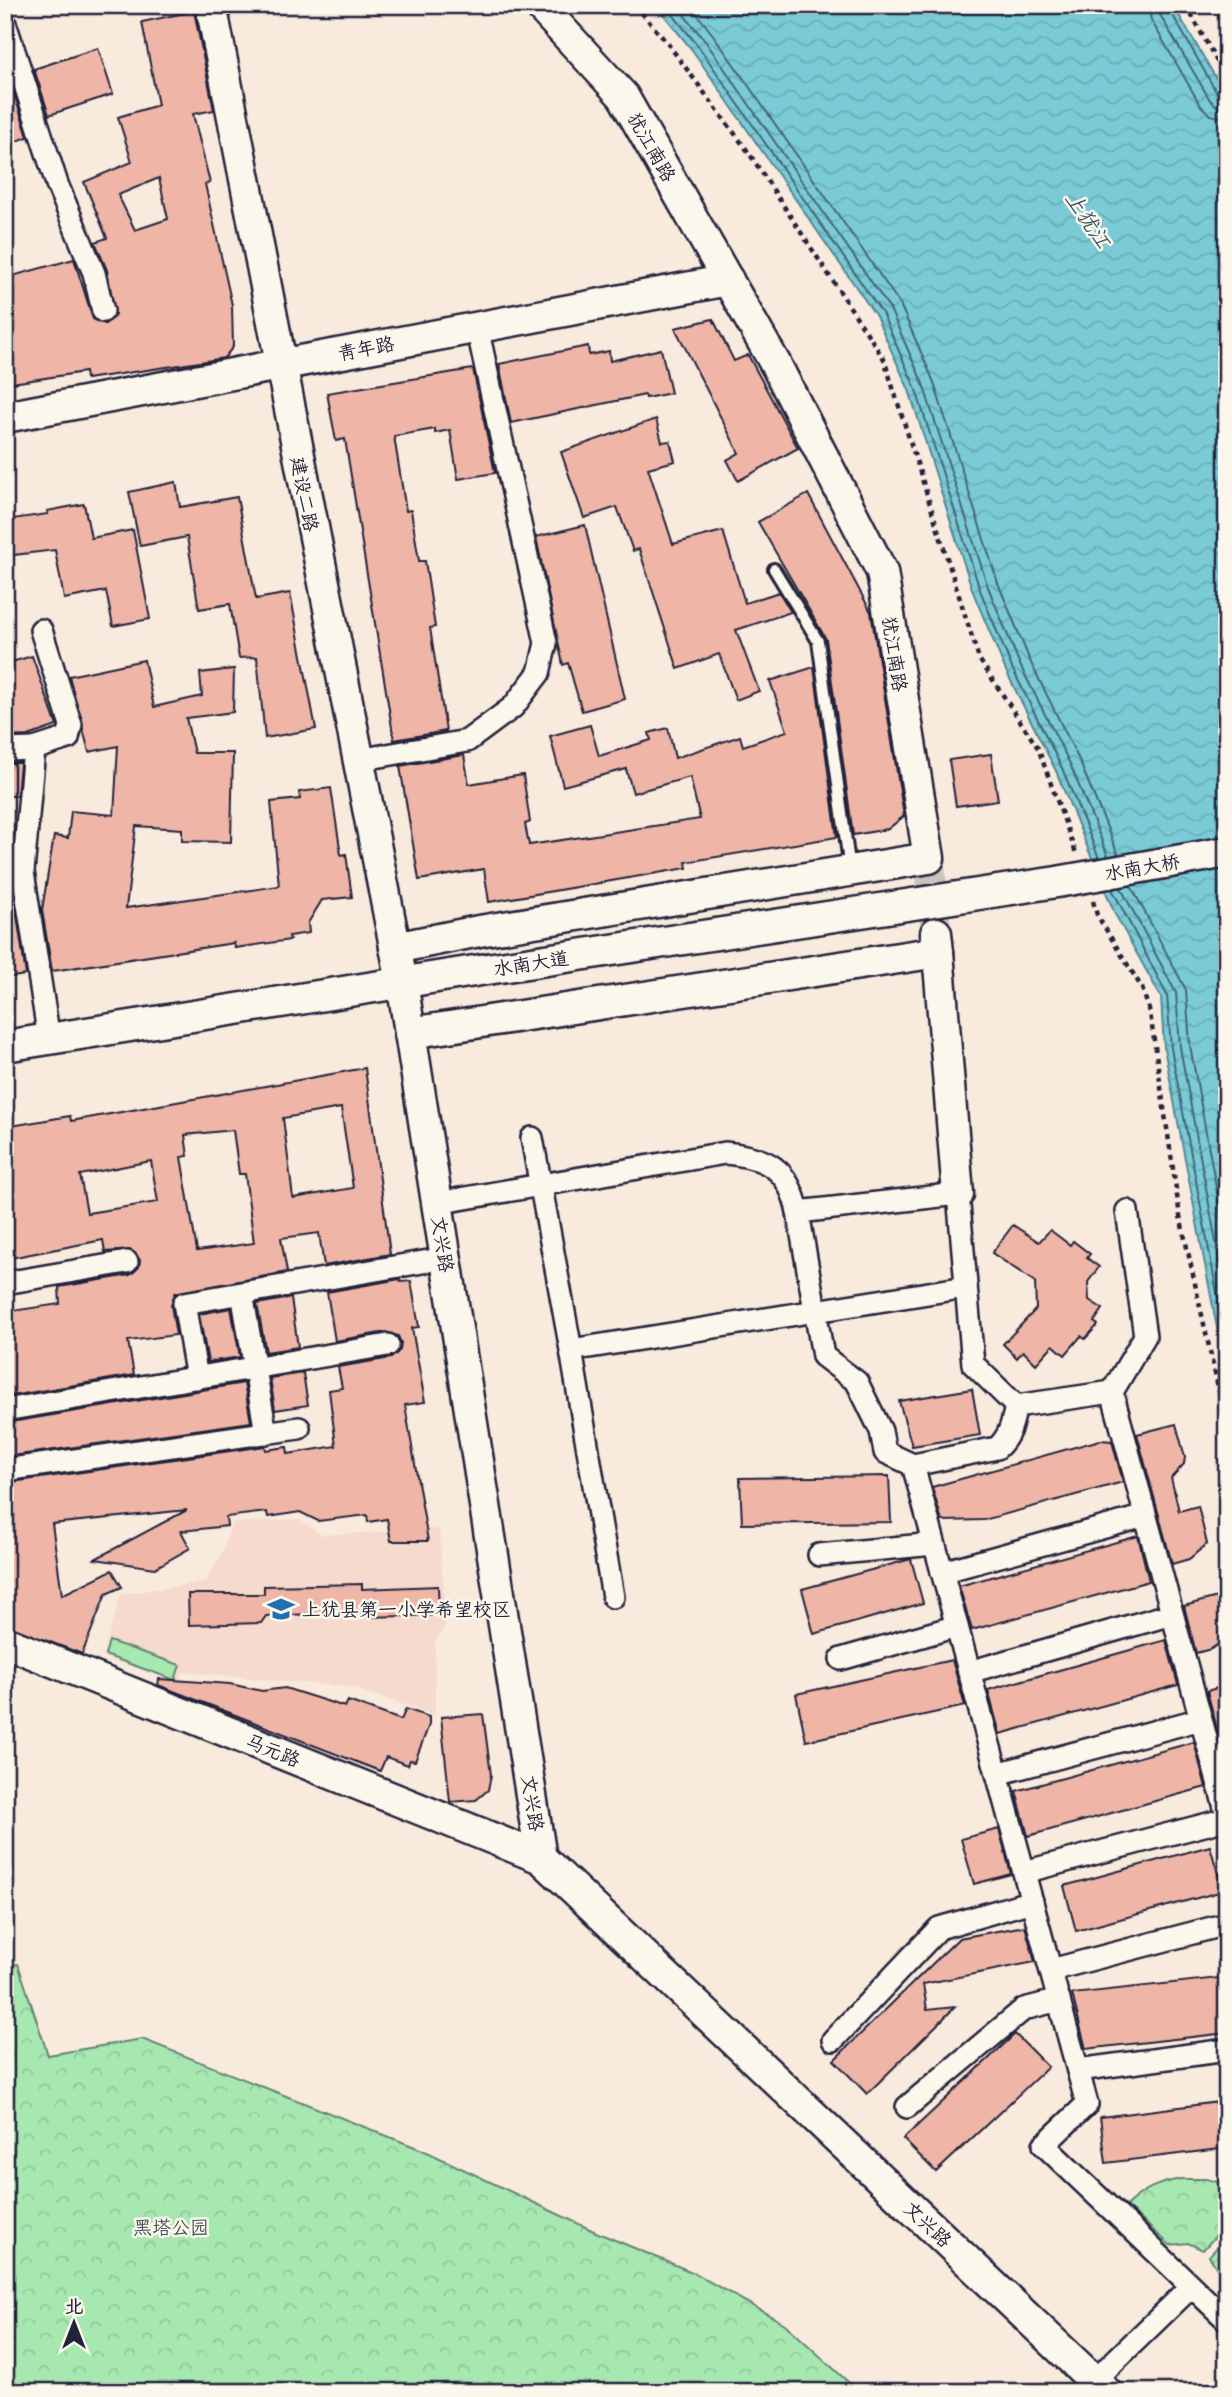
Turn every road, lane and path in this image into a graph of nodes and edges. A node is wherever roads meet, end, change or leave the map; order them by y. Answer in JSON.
{"nodes":[{"id":1,"x":211,"y":5,"type":"edge"},
{"id":2,"x":539,"y":5,"type":"edge"},
{"id":3,"x":635,"y":5,"type":"edge"},
{"id":4,"x":1186,"y":5,"type":"edge"},
{"id":5,"x":5,"y":23,"type":"edge"},
{"id":6,"x":1227,"y":80,"type":"edge"},
{"id":7,"x":728,"y":280,"type":"junction"},
{"id":8,"x":103,"y":311,"type":"dead end"},
{"id":9,"x":477,"y":327,"type":"junction"},
{"id":10,"x":280,"y":365,"type":"junction"},
{"id":11,"x":5,"y":417,"type":"edge"},
{"id":12,"x":774,"y":569,"type":"dead end"},
{"id":13,"x":41,"y":630,"type":"dead end"},
{"id":14,"x":34,"y":749,"type":"junction"},
{"id":15,"x":5,"y":750,"type":"edge"},
{"id":16,"x":358,"y":760,"type":"junction"},
{"id":17,"x":1227,"y":852,"type":"edge"},
{"id":18,"x":850,"y":870,"type":"junction"},
{"id":19,"x":1069,"y":874,"type":"junction"},
{"id":20,"x":1089,"y":890,"type":"dead end"},
{"id":21,"x":395,"y":948,"type":"junction"},
{"id":22,"x":402,"y":982,"type":"junction"},
{"id":23,"x":410,"y":1033,"type":"junction"},
{"id":24,"x":49,"y":1039,"type":"junction"},
{"id":25,"x":5,"y":1046,"type":"edge"},
{"id":26,"x":532,"y":1139,"type":"dead end"},
{"id":27,"x":541,"y":1184,"type":"junction"},
{"id":28,"x":958,"y":1194,"type":"junction"},
{"id":29,"x":437,"y":1203,"type":"junction"},
{"id":30,"x":1126,"y":1211,"type":"dead end"},
{"id":31,"x":797,"y":1212,"type":"junction"},
{"id":32,"x":446,"y":1258,"type":"junction"},
{"id":33,"x":127,"y":1262,"type":"dead end"},
{"id":34,"x":5,"y":1283,"type":"edge"},
{"id":35,"x":966,"y":1287,"type":"junction"},
{"id":36,"x":242,"y":1293,"type":"junction"},
{"id":37,"x":815,"y":1311,"type":"junction"},
{"id":38,"x":388,"y":1345,"type":"dead end"},
{"id":39,"x":571,"y":1350,"type":"junction"},
{"id":40,"x":254,"y":1368,"type":"junction"},
{"id":41,"x":197,"y":1378,"type":"junction"},
{"id":42,"x":1112,"y":1392,"type":"junction"},
{"id":43,"x":1016,"y":1406,"type":"junction"},
{"id":44,"x":5,"y":1410,"type":"edge"},
{"id":45,"x":299,"y":1428,"type":"dead end"},
{"id":46,"x":1227,"y":1428,"type":"edge"},
{"id":47,"x":266,"y":1433,"type":"junction"},
{"id":48,"x":913,"y":1465,"type":"junction"},
{"id":49,"x":5,"y":1470,"type":"edge"},
{"id":50,"x":1145,"y":1516,"type":"junction"},
{"id":51,"x":934,"y":1544,"type":"junction"},
{"id":52,"x":819,"y":1555,"type":"dead end"},
{"id":53,"x":942,"y":1572,"type":"junction"},
{"id":54,"x":613,"y":1597,"type":"dead end"},
{"id":55,"x":1172,"y":1614,"type":"junction"},
{"id":56,"x":957,"y":1626,"type":"junction"},
{"id":57,"x":5,"y":1642,"type":"edge"},
{"id":58,"x":841,"y":1659,"type":"dead end"},
{"id":59,"x":969,"y":1672,"type":"junction"},
{"id":60,"x":1200,"y":1719,"type":"junction"},
{"id":61,"x":997,"y":1774,"type":"junction"},
{"id":62,"x":1227,"y":1817,"type":"edge"},
{"id":63,"x":541,"y":1858,"type":"junction"},
{"id":64,"x":1024,"y":1872,"type":"junction"},
{"id":65,"x":1032,"y":1902,"type":"junction"},
{"id":66,"x":1227,"y":1924,"type":"edge"},
{"id":67,"x":1051,"y":1969,"type":"junction"},
{"id":68,"x":1059,"y":2000,"type":"junction"},
{"id":69,"x":833,"y":2040,"type":"dead end"},
{"id":70,"x":1227,"y":2050,"type":"edge"},
{"id":71,"x":1078,"y":2070,"type":"junction"},
{"id":72,"x":907,"y":2107,"type":"dead end"},
{"id":73,"x":1191,"y":2287,"type":"junction"},
{"id":74,"x":1227,"y":2320,"type":"edge"},
{"id":75,"x":1100,"y":2386,"type":"edge"}],
"edges":[{"from":1,"to":10,"type":"street","name":"建设二路"},
{"from":2,"to":7,"type":"street","name":"犹江南路"},
{"from":3,"to":19,"type":"path"},
{"from":4,"to":6,"type":"path"},
{"from":5,"to":8,"type":"street"},
{"from":7,"to":9,"type":"street","name":"青年路"},
{"from":7,"to":18,"type":"street","name":"犹江南路"},
{"from":9,"to":10,"type":"street","name":"青年路"},
{"from":9,"to":16,"type":"street"},
{"from":10,"to":11,"type":"street","name":"青年路"},
{"from":10,"to":16,"type":"street","name":"建设二路"},
{"from":12,"to":18,"type":"lane"},
{"from":13,"to":14,"type":"street"},
{"from":14,"to":15,"type":"street"},
{"from":14,"to":24,"type":"street"},
{"from":16,"to":21,"type":"street","name":"建设二路"},
{"from":17,"to":19,"type":"street","name":"水南大桥","bridge":true},
{"from":18,"to":21,"type":"street","name":"犹江南路"},
{"from":19,"to":22,"type":"street","name":"水南大道","bridge":true},
{"from":20,"to":46,"type":"path"},
{"from":21,"to":22,"type":"street","name":"建设二路"},
{"from":22,"to":23,"type":"street","name":"文兴路"},
{"from":22,"to":24,"type":"street","name":"水南大道"},
{"from":23,"to":28,"type":"street"},
{"from":23,"to":29,"type":"street","name":"文兴路"},
{"from":24,"to":25,"type":"street","name":"水南大道"},
{"from":26,"to":27,"type":"street"},
{"from":27,"to":29,"type":"street"},
{"from":27,"to":31,"type":"street"},
{"from":27,"to":39,"type":"street"},
{"from":28,"to":31,"type":"street"},
{"from":28,"to":35,"type":"street"},
{"from":29,"to":32,"type":"street","name":"文兴路"},
{"from":30,"to":42,"type":"street"},
{"from":31,"to":37,"type":"street"},
{"from":32,"to":36,"type":"street"},
{"from":32,"to":63,"type":"street","name":"文兴路"},
{"from":33,"to":34,"type":"street"},
{"from":35,"to":37,"type":"street"},
{"from":35,"to":43,"type":"street"},
{"from":36,"to":40,"type":"street"},
{"from":36,"to":41,"type":"street"},
{"from":37,"to":39,"type":"street"},
{"from":37,"to":48,"type":"street"},
{"from":38,"to":40,"type":"street"},
{"from":39,"to":54,"type":"street"},
{"from":40,"to":41,"type":"street"},
{"from":40,"to":47,"type":"street"},
{"from":41,"to":44,"type":"street"},
{"from":42,"to":43,"type":"street"},
{"from":42,"to":50,"type":"street"},
{"from":43,"to":48,"type":"street"},
{"from":45,"to":47,"type":"street"},
{"from":47,"to":49,"type":"street"},
{"from":48,"to":51,"type":"street"},
{"from":50,"to":53,"type":"street"},
{"from":50,"to":55,"type":"street"},
{"from":51,"to":52,"type":"street"},
{"from":51,"to":53,"type":"street"},
{"from":53,"to":56,"type":"street"},
{"from":55,"to":59,"type":"street"},
{"from":55,"to":60,"type":"street"},
{"from":56,"to":58,"type":"street"},
{"from":56,"to":59,"type":"street"},
{"from":57,"to":63,"type":"street","name":"马元路"},
{"from":59,"to":61,"type":"street"},
{"from":60,"to":61,"type":"street"},
{"from":60,"to":62,"type":"street"},
{"from":61,"to":64,"type":"street"},
{"from":62,"to":64,"type":"street"},
{"from":63,"to":75,"type":"street","name":"文兴路"},
{"from":64,"to":65,"type":"street"},
{"from":65,"to":67,"type":"street"},
{"from":65,"to":69,"type":"street"},
{"from":66,"to":67,"type":"street"},
{"from":67,"to":68,"type":"street"},
{"from":68,"to":71,"type":"street"},
{"from":68,"to":72,"type":"street"},
{"from":70,"to":71,"type":"street"},
{"from":71,"to":73,"type":"street"},
{"from":73,"to":74,"type":"street"},
{"from":73,"to":75,"type":"street"}]}
